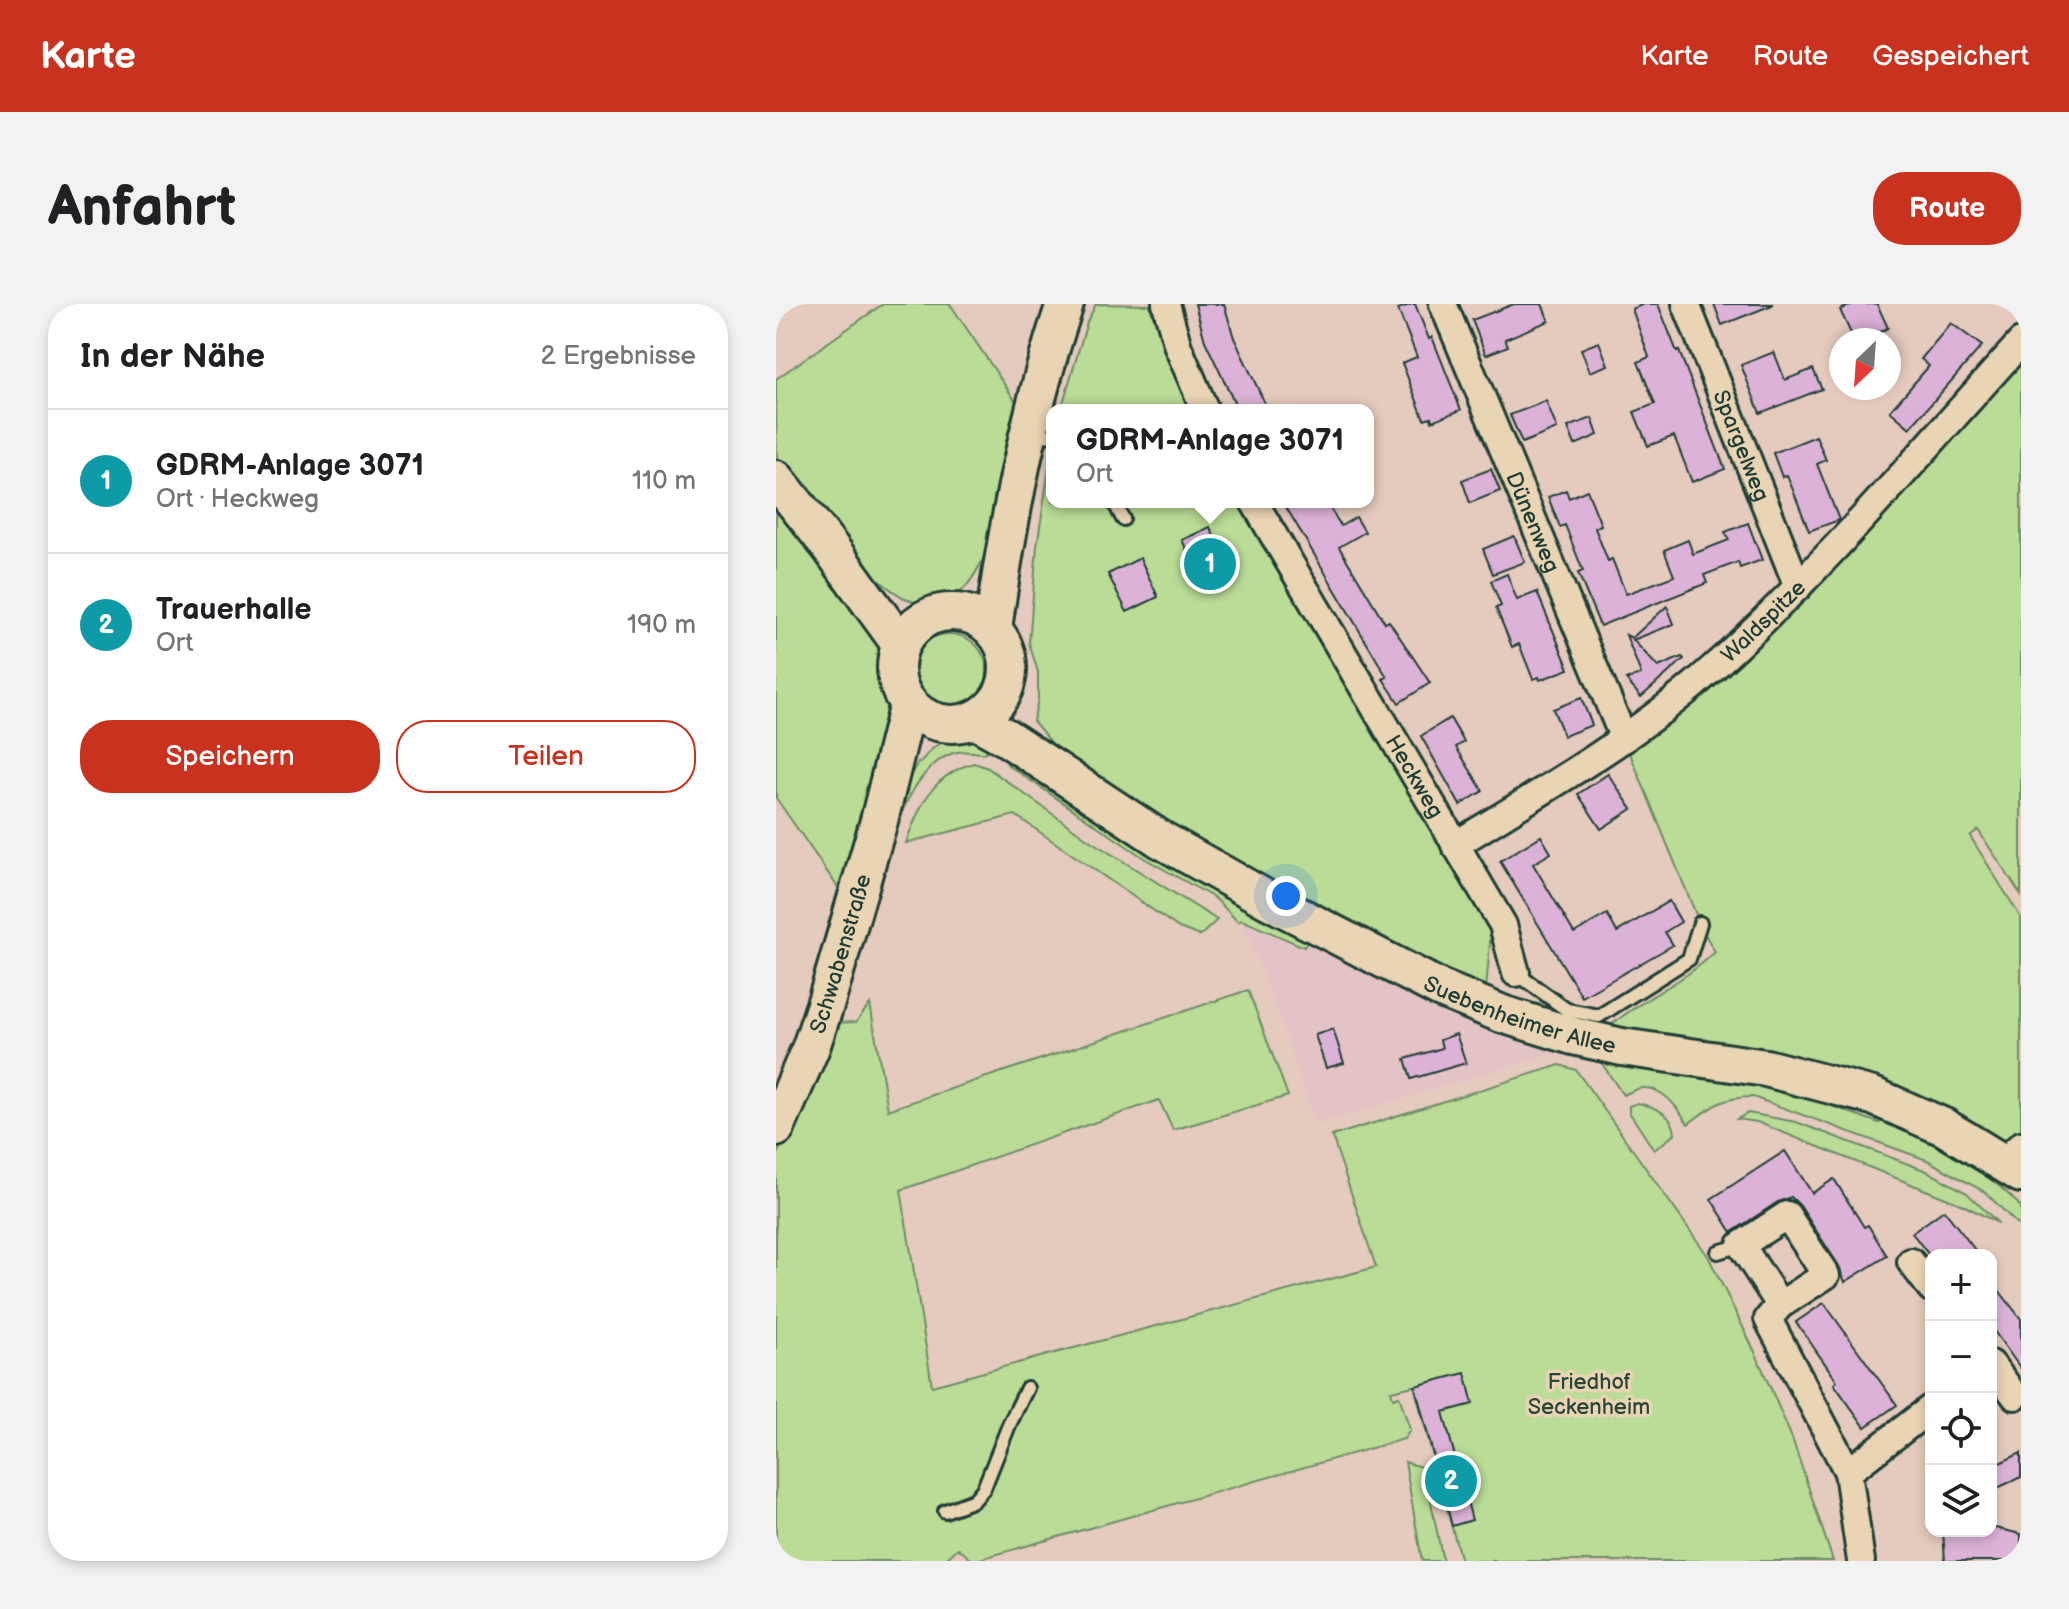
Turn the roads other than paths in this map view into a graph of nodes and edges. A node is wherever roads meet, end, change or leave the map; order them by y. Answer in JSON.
{"nodes":[{"id":1,"x":1065,"y":304,"type":"edge"},
{"id":2,"x":1166,"y":304,"type":"edge"},
{"id":3,"x":1443,"y":304,"type":"edge"},
{"id":4,"x":1686,"y":304,"type":"edge"},
{"id":5,"x":2021,"y":342,"type":"edge"},
{"id":6,"x":1202,"y":404,"type":"edge"},
{"id":7,"x":1040,"y":434,"type":"edge"},
{"id":8,"x":776,"y":479,"type":"edge"},
{"id":9,"x":1117,"y":508,"type":"edge"},
{"id":10,"x":1258,"y":508,"type":"edge"},
{"id":11,"x":1123,"y":519,"type":"dead end"},
{"id":12,"x":830,"y":547,"type":"junction"},
{"id":13,"x":1798,"y":587,"type":"junction"},
{"id":14,"x":925,"y":618,"type":"junction"},
{"id":15,"x":978,"y":621,"type":"junction"},
{"id":16,"x":900,"y":644,"type":"junction"},
{"id":17,"x":1003,"y":692,"type":"junction"},
{"id":18,"x":923,"y":713,"type":"junction"},
{"id":19,"x":975,"y":720,"type":"junction"},
{"id":20,"x":1624,"y":739,"type":"junction"},
{"id":21,"x":1071,"y":781,"type":"junction"},
{"id":22,"x":1455,"y":845,"type":"junction"},
{"id":23,"x":1700,"y":923,"type":"dead end"},
{"id":24,"x":1516,"y":973,"type":"joint"},
{"id":25,"x":776,"y":1128,"type":"edge"},
{"id":26,"x":2016,"y":1168,"type":"edge"},
{"id":27,"x":1911,"y":1262,"type":"dead end"},
{"id":28,"x":1925,"y":1280,"type":"edge"},
{"id":29,"x":1780,"y":1305,"type":"junction"},
{"id":30,"x":1997,"y":1372,"type":"edge"},
{"id":31,"x":1027,"y":1388,"type":"dead end"},
{"id":32,"x":2015,"y":1396,"type":"dead end"},
{"id":33,"x":1925,"y":1413,"type":"edge"},
{"id":34,"x":1848,"y":1472,"type":"junction"},
{"id":35,"x":945,"y":1511,"type":"dead end"},
{"id":36,"x":1861,"y":1561,"type":"edge"}],
"edges":[{"from":1,"to":7,"type":"main road"},
{"from":2,"to":6,"type":"street"},
{"from":3,"to":20,"type":"street","name":"Dünenweg"},
{"from":4,"to":13,"type":"street","name":"Spargelweg"},
{"from":5,"to":13,"type":"street","name":"Waldspitze"},
{"from":7,"to":15,"type":"main road"},
{"from":8,"to":12,"type":"main road"},
{"from":9,"to":11,"type":"lane"},
{"from":10,"to":22,"type":"street","name":"Heckweg"},
{"from":12,"to":14,"type":"main road"},
{"from":12,"to":16,"type":"main road"},
{"from":13,"to":20,"type":"street","name":"Waldspitze"},
{"from":14,"to":15,"type":"main road"},
{"from":14,"to":16,"type":"main road"},
{"from":15,"to":17,"type":"main road"},
{"from":16,"to":18,"type":"main road"},
{"from":17,"to":19,"type":"main road"},
{"from":17,"to":21,"type":"main road","name":"Suebenheimer Allee"},
{"from":18,"to":19,"type":"main road"},
{"from":18,"to":25,"type":"main road","name":"Schwabenstraße"},
{"from":19,"to":21,"type":"main road","name":"Suebenheimer Allee"},
{"from":20,"to":22,"type":"street","name":"Waldspitze"},
{"from":21,"to":26,"type":"main road","name":"Suebenheimer Allee"},
{"from":22,"to":24,"type":"street","name":"Heckweg"},
{"from":23,"to":24,"type":"lane","name":"Heckweg"},
{"from":27,"to":28,"type":"street"},
{"from":29,"to":29,"type":"street"},
{"from":29,"to":34,"type":"street"},
{"from":30,"to":32,"type":"street"},
{"from":31,"to":35,"type":"lane"},
{"from":33,"to":34,"type":"street"},
{"from":34,"to":36,"type":"street"}]}
